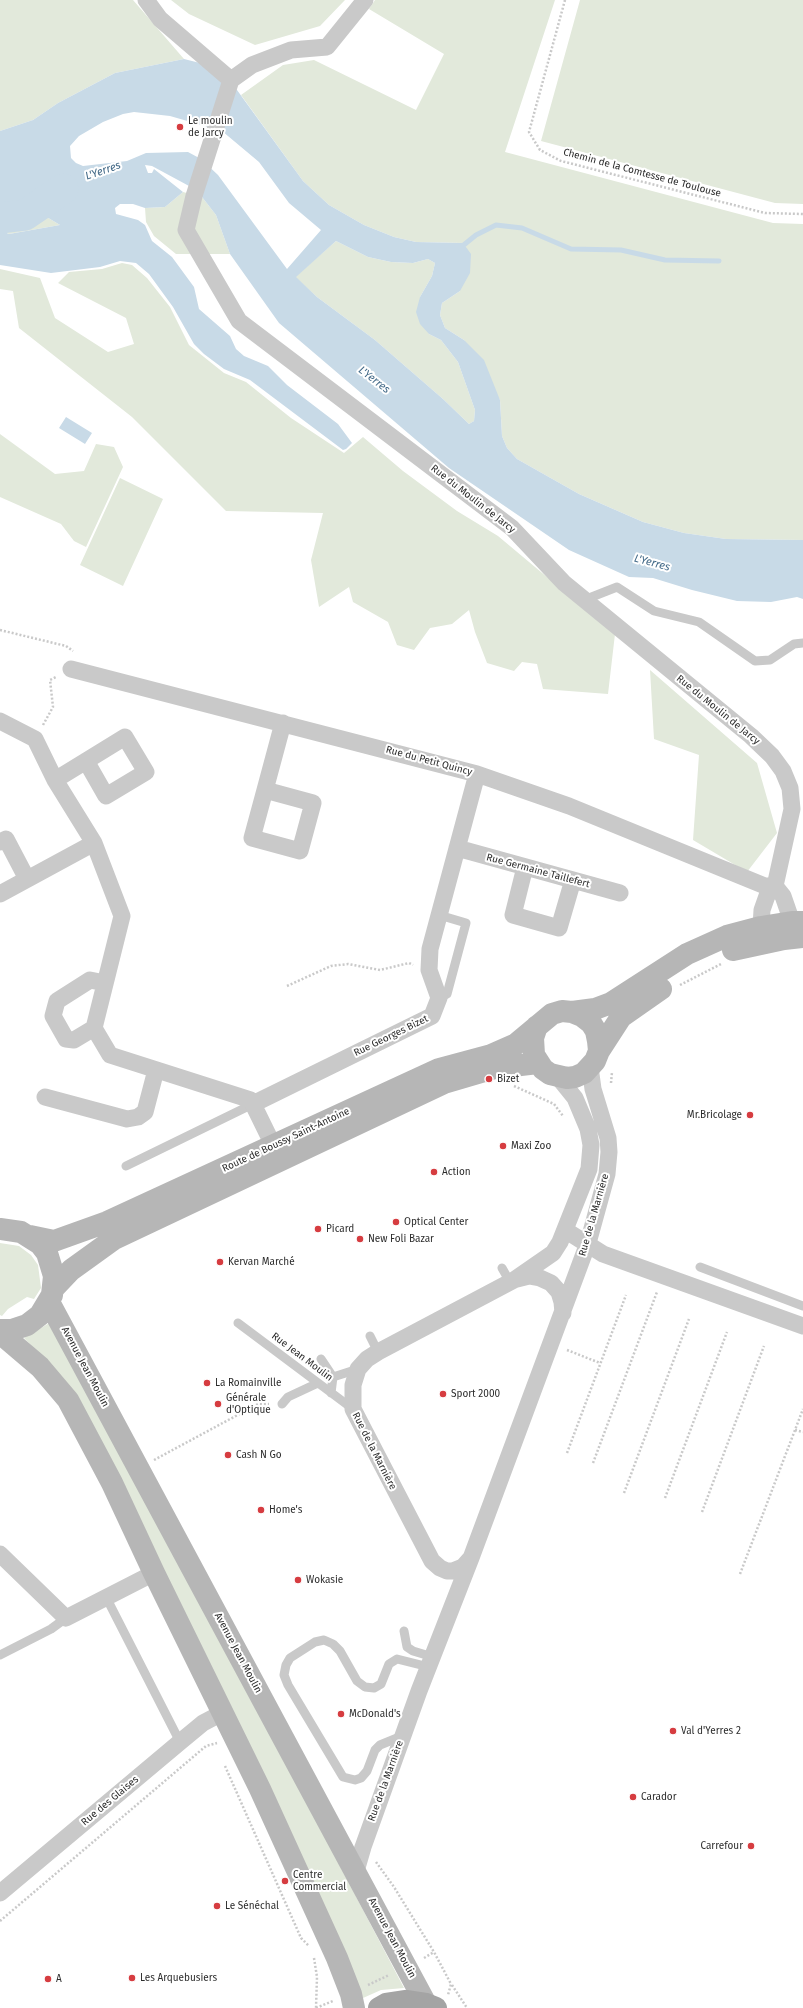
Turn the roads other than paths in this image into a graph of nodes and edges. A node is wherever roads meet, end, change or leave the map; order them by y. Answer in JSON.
{"nodes":[{"id":1,"x":146,"y":0,"type":"edge"},
{"id":2,"x":364,"y":0,"type":"edge"},
{"id":3,"x":231,"y":80,"type":"junction"},
{"id":4,"x":584,"y":600,"type":"junction"},
{"id":5,"x":803,"y":643,"type":"edge"},
{"id":6,"x":71,"y":670,"type":"road end"},
{"id":7,"x":0,"y":721,"type":"edge"},
{"id":8,"x":283,"y":723,"type":"junction"},
{"id":9,"x":86,"y":761,"type":"dead end"},
{"id":10,"x":477,"y":774,"type":"junction"},
{"id":11,"x":55,"y":780,"type":"junction"},
{"id":12,"x":265,"y":790,"type":"dead end"},
{"id":13,"x":0,"y":842,"type":"edge"},
{"id":14,"x":94,"y":843,"type":"junction"},
{"id":15,"x":457,"y":848,"type":"junction"},
{"id":16,"x":525,"y":867,"type":"junction"},
{"id":17,"x":28,"y":879,"type":"junction"},
{"id":18,"x":573,"y":880,"type":"junction"},
{"id":19,"x":776,"y":886,"type":"junction"},
{"id":20,"x":620,"y":893,"type":"dead end"},
{"id":21,"x":0,"y":894,"type":"edge"},
{"id":22,"x":439,"y":915,"type":"junction"},
{"id":23,"x":761,"y":927,"type":"junction"},
{"id":24,"x":799,"y":927,"type":"edge"},
{"id":25,"x":105,"y":983,"type":"junction"},
{"id":26,"x":439,"y":998,"type":"junction"},
{"id":27,"x":572,"y":1012,"type":"junction"},
{"id":28,"x":538,"y":1026,"type":"junction"},
{"id":29,"x":94,"y":1028,"type":"junction"},
{"id":30,"x":595,"y":1059,"type":"junction"},
{"id":31,"x":538,"y":1063,"type":"junction"},
{"id":32,"x":156,"y":1070,"type":"junction"},
{"id":33,"x":558,"y":1077,"type":"junction"},
{"id":34,"x":45,"y":1097,"type":"dead end"},
{"id":35,"x":253,"y":1104,"type":"junction"},
{"id":36,"x":273,"y":1145,"type":"junction"},
{"id":37,"x":126,"y":1166,"type":"dead end"},
{"id":38,"x":0,"y":1229,"type":"edge"},
{"id":39,"x":565,"y":1230,"type":"junction"},
{"id":40,"x":30,"y":1236,"type":"junction"},
{"id":41,"x":588,"y":1243,"type":"junction"},
{"id":42,"x":700,"y":1267,"type":"dead end"},
{"id":43,"x":509,"y":1277,"type":"junction"},
{"id":44,"x":51,"y":1296,"type":"junction"},
{"id":45,"x":803,"y":1306,"type":"edge"},
{"id":46,"x":563,"y":1313,"type":"junction"},
{"id":47,"x":238,"y":1323,"type":"dead end"},
{"id":48,"x":803,"y":1326,"type":"edge"},
{"id":49,"x":0,"y":1332,"type":"edge"},
{"id":50,"x":370,"y":1336,"type":"dead end"},
{"id":51,"x":378,"y":1352,"type":"junction"},
{"id":52,"x":321,"y":1359,"type":"dead end"},
{"id":53,"x":358,"y":1369,"type":"junction"},
{"id":54,"x":333,"y":1377,"type":"junction"},
{"id":55,"x":318,"y":1383,"type":"junction"},
{"id":56,"x":331,"y":1393,"type":"junction"},
{"id":57,"x":282,"y":1404,"type":"road end"},
{"id":58,"x":353,"y":1410,"type":"junction"},
{"id":59,"x":0,"y":1554,"type":"edge"},
{"id":60,"x":471,"y":1558,"type":"junction"},
{"id":61,"x":154,"y":1573,"type":"junction"},
{"id":62,"x":106,"y":1597,"type":"junction"},
{"id":63,"x":66,"y":1618,"type":"junction"},
{"id":64,"x":404,"y":1631,"type":"dead end"},
{"id":65,"x":0,"y":1654,"type":"edge"},
{"id":66,"x":431,"y":1662,"type":"junction"},
{"id":67,"x":222,"y":1713,"type":"junction"},
{"id":68,"x":403,"y":1736,"type":"junction"},
{"id":69,"x":180,"y":1742,"type":"junction"},
{"id":70,"x":356,"y":1871,"type":"junction"},
{"id":71,"x":0,"y":1893,"type":"edge"},
{"id":72,"x":431,"y":2006,"type":"edge"},
{"id":73,"x":354,"y":2008,"type":"edge"},
{"id":74,"x":379,"y":2008,"type":"edge"}],
"edges":[{"from":1,"to":3,"type":"street"},
{"from":2,"to":3,"type":"street"},
{"from":3,"to":4,"type":"street","name":"Rue du Moulin de Jarcy"},
{"from":4,"to":5,"type":"lane"},
{"from":4,"to":19,"type":"street","name":"Rue du Moulin de Jarcy"},
{"from":6,"to":8,"type":"street","name":"Rue du Petit Quincy"},
{"from":7,"to":11,"type":"street"},
{"from":8,"to":10,"type":"street","name":"Rue du Petit Quincy"},
{"from":8,"to":12,"type":"street"},
{"from":9,"to":11,"type":"street"},
{"from":10,"to":15,"type":"street"},
{"from":10,"to":19,"type":"street","name":"Rue du Petit Quincy"},
{"from":11,"to":14,"type":"street"},
{"from":13,"to":17,"type":"street"},
{"from":14,"to":17,"type":"street"},
{"from":14,"to":25,"type":"street"},
{"from":15,"to":16,"type":"street","name":"Rue Germaine Taillefert"},
{"from":15,"to":22,"type":"street"},
{"from":16,"to":18,"type":"street","name":"Rue Germaine Taillefert"},
{"from":16,"to":18,"type":"street"},
{"from":17,"to":21,"type":"street"},
{"from":18,"to":20,"type":"street","name":"Rue Germaine Taillefert"},
{"from":19,"to":23,"type":"street"},
{"from":19,"to":24,"type":"street"},
{"from":22,"to":26,"type":"street"},
{"from":22,"to":26,"type":"lane"},
{"from":23,"to":24,"type":"main road"},
{"from":23,"to":27,"type":"main road"},
{"from":24,"to":30,"type":"main road"},
{"from":25,"to":29,"type":"street"},
{"from":25,"to":29,"type":"street"},
{"from":26,"to":35,"type":"street","name":"Rue Georges Bizet"},
{"from":27,"to":28,"type":"main road"},
{"from":27,"to":30,"type":"main road"},
{"from":28,"to":31,"type":"main road"},
{"from":28,"to":36,"type":"main road","name":"Route de Boussy Saint-Antoine"},
{"from":29,"to":32,"type":"street"},
{"from":30,"to":33,"type":"main road"},
{"from":30,"to":41,"type":"street","name":"Rue de la Marnière"},
{"from":31,"to":33,"type":"main road"},
{"from":31,"to":44,"type":"main road","name":"Route de Boussy Saint-Antoine"},
{"from":32,"to":34,"type":"street"},
{"from":32,"to":35,"type":"street"},
{"from":33,"to":39,"type":"street","name":"Rue de la Marnière"},
{"from":35,"to":36,"type":"street"},
{"from":35,"to":37,"type":"lane"},
{"from":36,"to":40,"type":"main road","name":"Route de Boussy Saint-Antoine"},
{"from":38,"to":40,"type":"main road","name":"Route de Boussy Saint-Antoine"},
{"from":39,"to":41,"type":"street"},
{"from":39,"to":43,"type":"street","name":"Rue de la Marnière"},
{"from":40,"to":44,"type":"main road"},
{"from":41,"to":46,"type":"street","name":"Rue de la Marnière"},
{"from":41,"to":48,"type":"street"},
{"from":42,"to":45,"type":"lane"},
{"from":43,"to":46,"type":"street","name":"Rue de la Marnière"},
{"from":43,"to":51,"type":"street","name":"Rue de la Marnière"},
{"from":44,"to":49,"type":"main road","name":"Route de Boussy Saint-Antoine"},
{"from":44,"to":70,"type":"main road","name":"Avenue Jean Moulin"},
{"from":46,"to":60,"type":"street","name":"Rue de la Marnière"},
{"from":47,"to":55,"type":"lane","name":"Rue Jean Moulin"},
{"from":49,"to":61,"type":"main road"},
{"from":50,"to":51,"type":"lane"},
{"from":51,"to":53,"type":"street","name":"Rue de la Marnière"},
{"from":52,"to":54,"type":"lane"},
{"from":53,"to":54,"type":"lane"},
{"from":53,"to":58,"type":"street","name":"Rue de la Marnière"},
{"from":54,"to":56,"type":"lane"},
{"from":55,"to":56,"type":"lane","name":"Rue Jean Moulin"},
{"from":55,"to":57,"type":"lane"},
{"from":56,"to":58,"type":"lane","name":"Rue Jean Moulin"},
{"from":58,"to":60,"type":"street","name":"Rue de la Marnière"},
{"from":59,"to":63,"type":"street"},
{"from":60,"to":66,"type":"street","name":"Rue de la Marnière"},
{"from":61,"to":62,"type":"street"},
{"from":61,"to":67,"type":"main road"},
{"from":62,"to":63,"type":"street"},
{"from":62,"to":69,"type":"lane"},
{"from":63,"to":65,"type":"lane"},
{"from":64,"to":66,"type":"lane"},
{"from":66,"to":68,"type":"street","name":"Rue de la Marnière"},
{"from":66,"to":68,"type":"lane"},
{"from":67,"to":69,"type":"street","name":"Rue des Glaises"},
{"from":67,"to":73,"type":"main road"},
{"from":68,"to":70,"type":"street","name":"Rue de la Marnière"},
{"from":69,"to":71,"type":"street","name":"Rue des Glaises"},
{"from":70,"to":72,"type":"main road","name":"Avenue Jean Moulin"},
{"from":72,"to":74,"type":"main road"}]}
